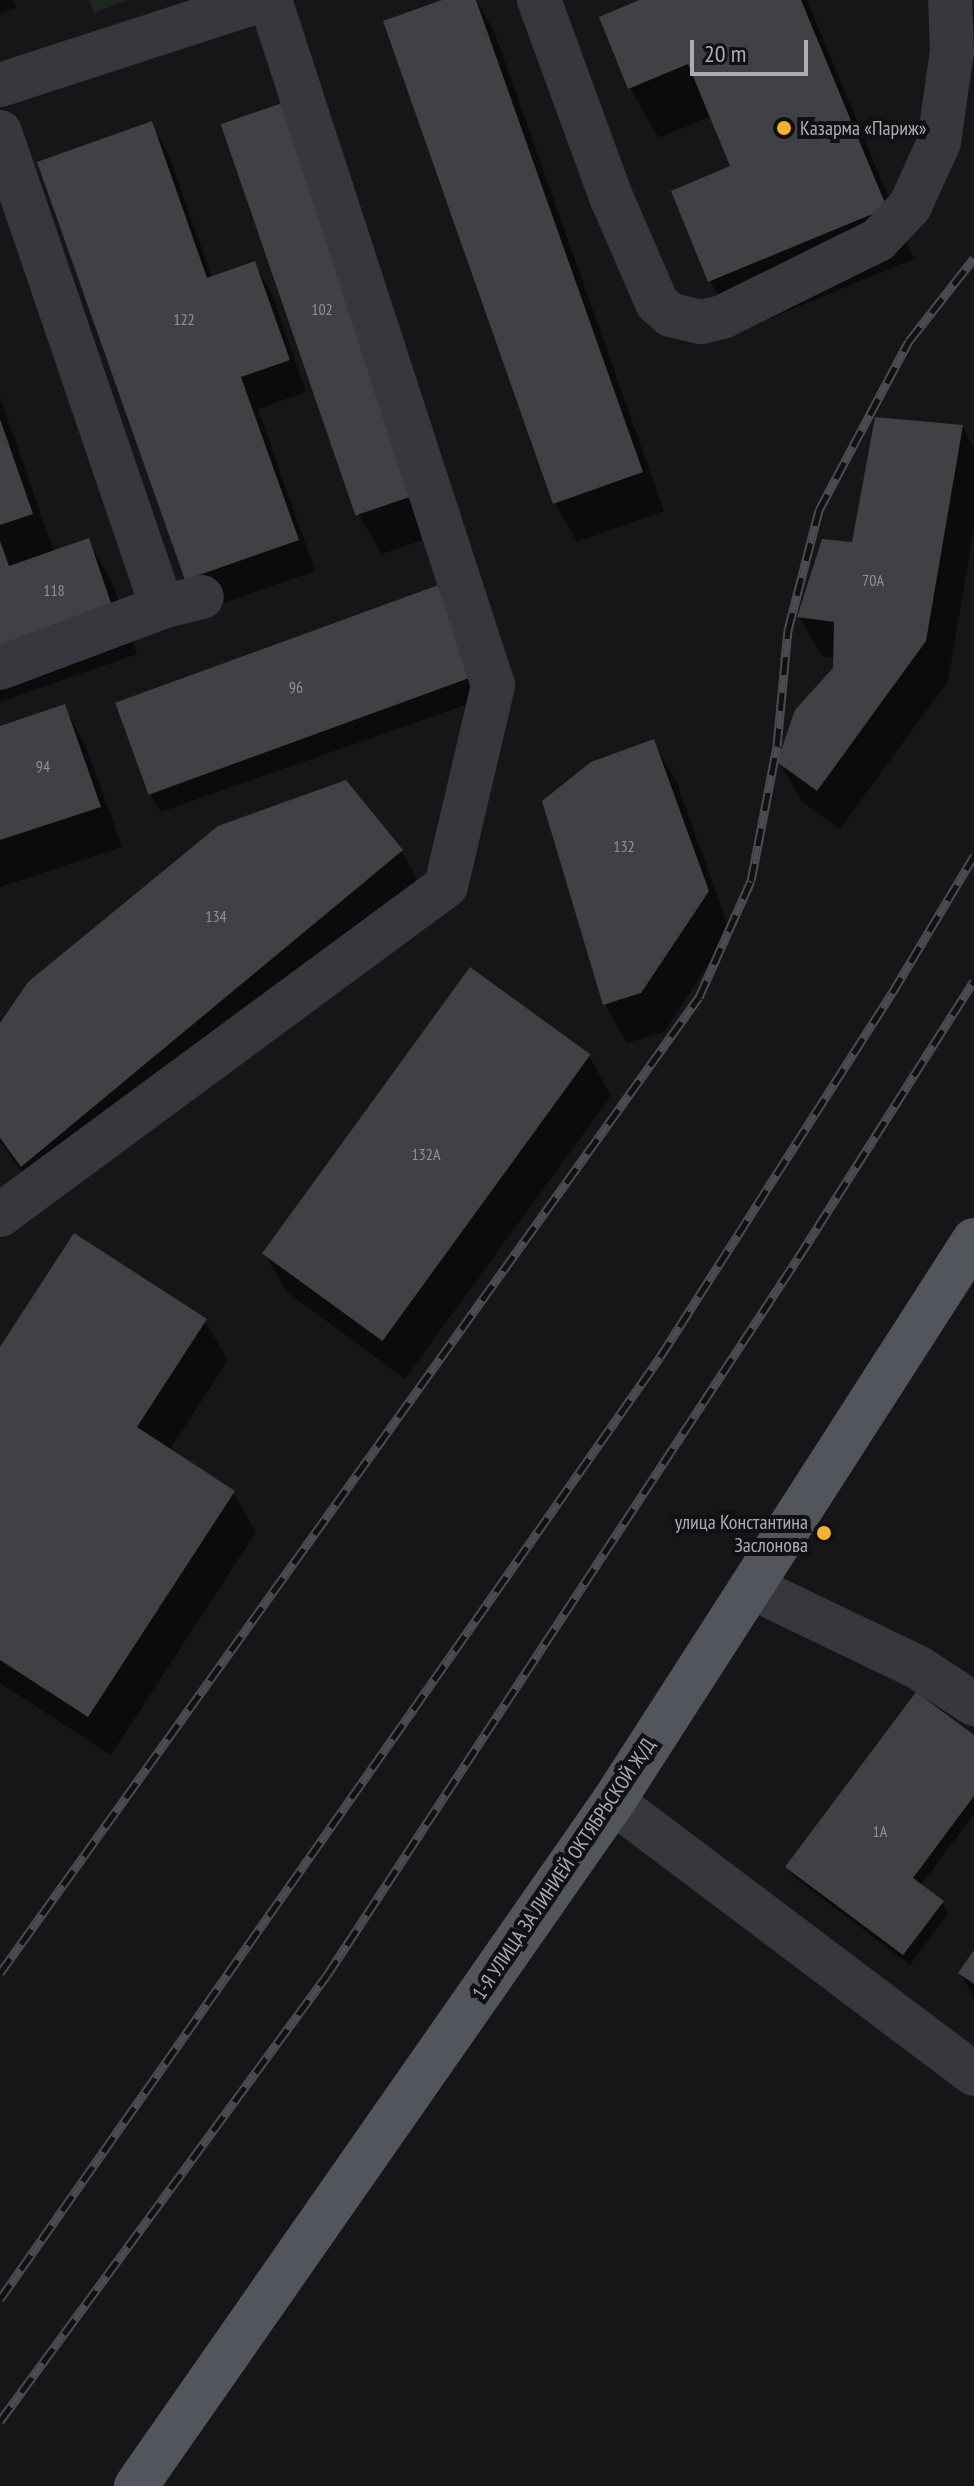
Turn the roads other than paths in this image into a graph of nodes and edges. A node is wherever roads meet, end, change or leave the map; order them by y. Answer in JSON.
{"nodes":[{"id":1,"x":261,"y":0,"type":"edge"},
{"id":2,"x":270,"y":0,"type":"edge"},
{"id":3,"x":539,"y":0,"type":"edge"},
{"id":4,"x":950,"y":0,"type":"edge"},
{"id":5,"x":963,"y":46,"type":"edge"},
{"id":6,"x":0,"y":85,"type":"edge"},
{"id":7,"x":0,"y":132,"type":"edge"},
{"id":8,"x":0,"y":668,"type":"edge"},
{"id":9,"x":0,"y":1215,"type":"edge"},
{"id":10,"x":974,"y":1240,"type":"edge"},
{"id":11,"x":751,"y":1587,"type":"junction"},
{"id":12,"x":974,"y":1704,"type":"edge"},
{"id":13,"x":613,"y":1802,"type":"junction"},
{"id":14,"x":974,"y":2074,"type":"edge"},
{"id":15,"x":136,"y":2486,"type":"edge"}],
"edges":[{"from":1,"to":6,"type":"street"},
{"from":2,"to":9,"type":"street"},
{"from":3,"to":5,"type":"street"},
{"from":4,"to":5,"type":"street"},
{"from":7,"to":8,"type":"street"},
{"from":10,"to":11,"type":"main road","name":"1-Я УЛИЦА ЗА ЛИНИЕЙ ОКТЯБРЬСКОЙ Ж/Д"},
{"from":11,"to":12,"type":"street"},
{"from":11,"to":13,"type":"main road","name":"1-Я УЛИЦА ЗА ЛИНИЕЙ ОКТЯБРЬСКОЙ Ж/Д"},
{"from":13,"to":14,"type":"street"},
{"from":13,"to":15,"type":"main road","name":"1-Я УЛИЦА ЗА ЛИНИЕЙ ОКТЯБРЬСКОЙ Ж/Д"}]}
